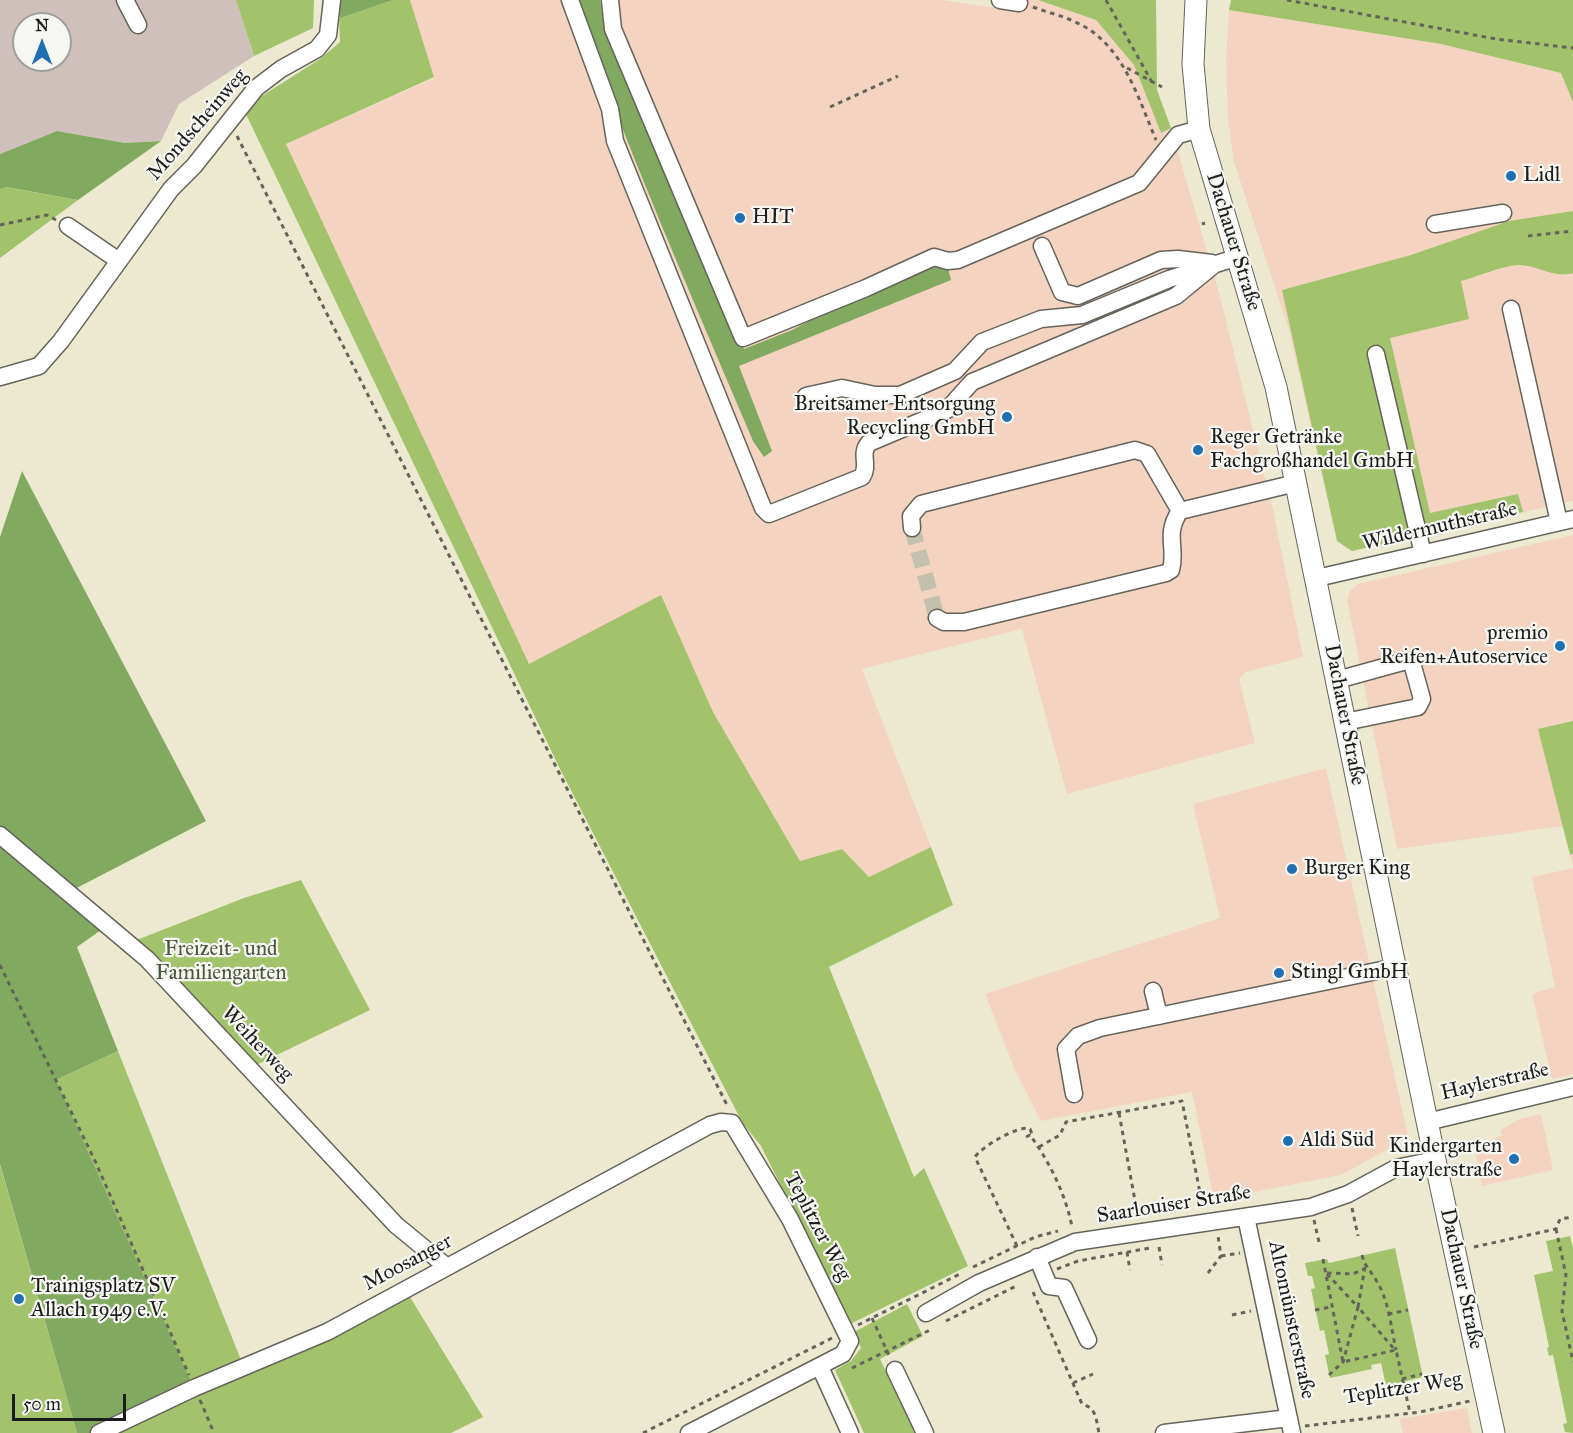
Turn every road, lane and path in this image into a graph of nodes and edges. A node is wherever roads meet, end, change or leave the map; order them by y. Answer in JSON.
{"nodes":[{"id":1,"x":125,"y":0,"type":"edge"},
{"id":2,"x":332,"y":0,"type":"edge"},
{"id":3,"x":570,"y":0,"type":"edge"},
{"id":4,"x":610,"y":0,"type":"edge"},
{"id":5,"x":1000,"y":0,"type":"edge"},
{"id":6,"x":1106,"y":0,"type":"edge"},
{"id":7,"x":1196,"y":0,"type":"edge"},
{"id":8,"x":1287,"y":0,"type":"edge"},
{"id":9,"x":1019,"y":3,"type":"joint"},
{"id":10,"x":138,"y":25,"type":"dead end"},
{"id":11,"x":1573,"y":48,"type":"edge"},
{"id":12,"x":1125,"y":67,"type":"junction"},
{"id":13,"x":898,"y":76,"type":"dead end"},
{"id":14,"x":1153,"y":84,"type":"junction"},
{"id":15,"x":1162,"y":87,"type":"dead end"},
{"id":16,"x":830,"y":107,"type":"dead end"},
{"id":17,"x":233,"y":114,"type":"junction"},
{"id":18,"x":1199,"y":129,"type":"junction"},
{"id":19,"x":1161,"y":152,"type":"junction"},
{"id":20,"x":1503,"y":213,"type":"dead end"},
{"id":21,"x":1435,"y":224,"type":"dead end"},
{"id":22,"x":0,"y":225,"type":"edge"},
{"id":23,"x":68,"y":226,"type":"joint"},
{"id":24,"x":1573,"y":231,"type":"edge"},
{"id":25,"x":1528,"y":236,"type":"dead end"},
{"id":26,"x":1042,"y":246,"type":"dead end"},
{"id":27,"x":1238,"y":257,"type":"junction"},
{"id":28,"x":118,"y":261,"type":"junction"},
{"id":29,"x":1215,"y":264,"type":"junction"},
{"id":30,"x":1511,"y":309,"type":"dead end"},
{"id":31,"x":1376,"y":354,"type":"dead end"},
{"id":32,"x":0,"y":377,"type":"edge"},
{"id":33,"x":806,"y":396,"type":"dead end"},
{"id":34,"x":1296,"y":483,"type":"junction"},
{"id":35,"x":1180,"y":511,"type":"junction"},
{"id":36,"x":1566,"y":521,"type":"edge"},
{"id":37,"x":912,"y":528,"type":"tunnel mouth"},
{"id":38,"x":1423,"y":554,"type":"junction"},
{"id":39,"x":1317,"y":578,"type":"junction"},
{"id":40,"x":937,"y":618,"type":"dead end"},
{"id":41,"x":1337,"y":680,"type":"junction"},
{"id":42,"x":1345,"y":722,"type":"junction"},
{"id":43,"x":0,"y":835,"type":"edge"},
{"id":44,"x":0,"y":965,"type":"edge"},
{"id":45,"x":1396,"y":967,"type":"junction"},
{"id":46,"x":1153,"y":992,"type":"dead end"},
{"id":47,"x":1159,"y":1016,"type":"junction"},
{"id":48,"x":1573,"y":1087,"type":"edge"},
{"id":49,"x":1074,"y":1094,"type":"dead end"},
{"id":50,"x":1119,"y":1113,"type":"junction"},
{"id":51,"x":1427,"y":1122,"type":"junction"},
{"id":52,"x":732,"y":1123,"type":"junction"},
{"id":53,"x":1039,"y":1147,"type":"junction"},
{"id":54,"x":1435,"y":1160,"type":"junction"},
{"id":55,"x":1353,"y":1201,"type":"junction"},
{"id":56,"x":1345,"y":1210,"type":"dead end"},
{"id":57,"x":1316,"y":1216,"type":"junction"},
{"id":58,"x":1573,"y":1216,"type":"edge"},
{"id":59,"x":1303,"y":1223,"type":"dead end"},
{"id":60,"x":1247,"y":1224,"type":"junction"},
{"id":61,"x":1556,"y":1229,"type":"junction"},
{"id":62,"x":1207,"y":1230,"type":"junction"},
{"id":63,"x":1141,"y":1231,"type":"junction"},
{"id":64,"x":1218,"y":1236,"type":"junction"},
{"id":65,"x":1358,"y":1236,"type":"dead end"},
{"id":66,"x":1075,"y":1242,"type":"junction"},
{"id":67,"x":1319,"y":1242,"type":"dead end"},
{"id":68,"x":1169,"y":1245,"type":"dead end"},
{"id":69,"x":1474,"y":1246,"type":"dead end"},
{"id":70,"x":1159,"y":1247,"type":"junction"},
{"id":71,"x":1127,"y":1252,"type":"junction"},
{"id":72,"x":1362,"y":1255,"type":"dead end"},
{"id":73,"x":1323,"y":1259,"type":"dead end"},
{"id":74,"x":1031,"y":1260,"type":"junction"},
{"id":75,"x":1162,"y":1266,"type":"dead end"},
{"id":76,"x":447,"y":1268,"type":"junction"},
{"id":77,"x":1365,"y":1268,"type":"junction"},
{"id":78,"x":1130,"y":1270,"type":"dead end"},
{"id":79,"x":1208,"y":1273,"type":"dead end"},
{"id":80,"x":1326,"y":1273,"type":"junction"},
{"id":81,"x":1573,"y":1274,"type":"edge"},
{"id":82,"x":1044,"y":1275,"type":"junction"},
{"id":83,"x":1566,"y":1275,"type":"junction"},
{"id":84,"x":1033,"y":1291,"type":"dead end"},
{"id":85,"x":902,"y":1304,"type":"dead end"},
{"id":86,"x":1331,"y":1307,"type":"junction"},
{"id":87,"x":1358,"y":1307,"type":"junction"},
{"id":88,"x":1315,"y":1310,"type":"dead end"},
{"id":89,"x":1408,"y":1310,"type":"dead end"},
{"id":90,"x":926,"y":1313,"type":"dead end"},
{"id":91,"x":1388,"y":1314,"type":"junction"},
{"id":92,"x":872,"y":1318,"type":"junction"},
{"id":93,"x":847,"y":1331,"type":"junction"},
{"id":94,"x":1088,"y":1340,"type":"dead end"},
{"id":95,"x":1395,"y":1350,"type":"junction"},
{"id":96,"x":887,"y":1352,"type":"junction"},
{"id":97,"x":1343,"y":1362,"type":"junction"},
{"id":98,"x":1573,"y":1362,"type":"edge"},
{"id":99,"x":895,"y":1370,"type":"joint"},
{"id":100,"x":823,"y":1374,"type":"junction"},
{"id":101,"x":1093,"y":1374,"type":"dead end"},
{"id":102,"x":1422,"y":1374,"type":"dead end"},
{"id":103,"x":1329,"y":1376,"type":"dead end"},
{"id":104,"x":1402,"y":1379,"type":"junction"},
{"id":105,"x":1073,"y":1383,"type":"junction"},
{"id":106,"x":194,"y":1388,"type":"junction"},
{"id":107,"x":1487,"y":1398,"type":"junction"},
{"id":108,"x":1410,"y":1413,"type":"junction"},
{"id":109,"x":1290,"y":1426,"type":"edge"},
{"id":110,"x":699,"y":1431,"type":"edge"},
{"id":111,"x":99,"y":1433,"type":"edge"},
{"id":112,"x":214,"y":1433,"type":"edge"},
{"id":113,"x":643,"y":1433,"type":"edge"},
{"id":114,"x":850,"y":1433,"type":"edge"},
{"id":115,"x":925,"y":1433,"type":"edge"},
{"id":116,"x":1099,"y":1433,"type":"edge"},
{"id":117,"x":1164,"y":1433,"type":"edge"},
{"id":118,"x":1494,"y":1433,"type":"edge"}],
"edges":[{"from":1,"to":10,"type":"street"},
{"from":2,"to":17,"type":"street","name":"Mondscheinweg"},
{"from":3,"to":29,"type":"street"},
{"from":4,"to":19,"type":"street"},
{"from":5,"to":9,"type":"street"},
{"from":6,"to":14,"type":"path"},
{"from":7,"to":18,"type":"main road","name":"Dachauer Straße"},
{"from":8,"to":11,"type":"path"},
{"from":9,"to":12,"type":"path"},
{"from":12,"to":14,"type":"path"},
{"from":12,"to":19,"type":"path"},
{"from":13,"to":16,"type":"path"},
{"from":14,"to":15,"type":"path"},
{"from":17,"to":28,"type":"street","name":"Mondscheinweg"},
{"from":17,"to":52,"type":"path"},
{"from":18,"to":19,"type":"street"},
{"from":18,"to":27,"type":"main road","name":"Dachauer Straße"},
{"from":20,"to":21,"type":"street"},
{"from":22,"to":23,"type":"path"},
{"from":23,"to":28,"type":"street"},
{"from":24,"to":25,"type":"path"},
{"from":26,"to":29,"type":"street"},
{"from":27,"to":29,"type":"street"},
{"from":27,"to":34,"type":"main road","name":"Dachauer Straße"},
{"from":28,"to":32,"type":"street","name":"Mondscheinweg"},
{"from":29,"to":33,"type":"street"},
{"from":30,"to":36,"type":"street"},
{"from":31,"to":38,"type":"street"},
{"from":34,"to":35,"type":"street"},
{"from":34,"to":39,"type":"main road","name":"Dachauer Straße"},
{"from":35,"to":37,"type":"street"},
{"from":35,"to":40,"type":"street"},
{"from":36,"to":38,"type":"street","name":"Wildermuthstraße"},
{"from":38,"to":39,"type":"street","name":"Wildermuthstraße"},
{"from":39,"to":41,"type":"main road","name":"Dachauer Straße"},
{"from":41,"to":42,"type":"main road","name":"Dachauer Straße"},
{"from":41,"to":42,"type":"street"},
{"from":42,"to":45,"type":"main road","name":"Dachauer Straße"},
{"from":43,"to":76,"type":"street","name":"Weiherweg"},
{"from":44,"to":106,"type":"path"},
{"from":45,"to":47,"type":"street"},
{"from":45,"to":51,"type":"main road","name":"Dachauer Straße"},
{"from":46,"to":47,"type":"street"},
{"from":47,"to":49,"type":"street"},
{"from":48,"to":51,"type":"street","name":"Haylerstraße"},
{"from":50,"to":53,"type":"path"},
{"from":50,"to":62,"type":"path"},
{"from":50,"to":63,"type":"path"},
{"from":51,"to":54,"type":"main road","name":"Dachauer Straße"},
{"from":52,"to":76,"type":"street","name":"Moosanger"},
{"from":52,"to":93,"type":"street","name":"Teplitzer Weg"},
{"from":53,"to":66,"type":"path"},
{"from":53,"to":74,"type":"path"},
{"from":54,"to":55,"type":"street","name":"Saarlouiser Straße"},
{"from":54,"to":107,"type":"main road","name":"Dachauer Straße"},
{"from":55,"to":56,"type":"path"},
{"from":55,"to":57,"type":"street","name":"Saarlouiser Straße"},
{"from":55,"to":65,"type":"path"},
{"from":57,"to":59,"type":"path"},
{"from":57,"to":60,"type":"street","name":"Saarlouiser Straße"},
{"from":57,"to":67,"type":"path"},
{"from":58,"to":61,"type":"path","name":"Dachauer Straße"},
{"from":60,"to":62,"type":"street","name":"Saarlouiser Straße"},
{"from":60,"to":64,"type":"path"},
{"from":60,"to":109,"type":"street","name":"Altomünsterstraße"},
{"from":61,"to":69,"type":"path","name":"Dachauer Straße"},
{"from":61,"to":83,"type":"path"},
{"from":62,"to":63,"type":"street","name":"Saarlouiser Straße"},
{"from":62,"to":64,"type":"path"},
{"from":63,"to":66,"type":"street","name":"Saarlouiser Straße"},
{"from":64,"to":79,"type":"path"},
{"from":66,"to":74,"type":"street","name":"Saarlouiser Straße"},
{"from":68,"to":70,"type":"path"},
{"from":70,"to":71,"type":"path"},
{"from":70,"to":75,"type":"path"},
{"from":71,"to":78,"type":"path"},
{"from":71,"to":82,"type":"path"},
{"from":72,"to":77,"type":"path"},
{"from":73,"to":80,"type":"path"},
{"from":74,"to":82,"type":"street"},
{"from":74,"to":90,"type":"street","name":"Saarlouiser Straße"},
{"from":76,"to":106,"type":"street","name":"Moosanger"},
{"from":77,"to":80,"type":"path"},
{"from":77,"to":87,"type":"path"},
{"from":77,"to":91,"type":"path"},
{"from":80,"to":86,"type":"path"},
{"from":80,"to":87,"type":"path"},
{"from":81,"to":83,"type":"path"},
{"from":82,"to":94,"type":"street"},
{"from":82,"to":96,"type":"path"},
{"from":83,"to":98,"type":"path"},
{"from":84,"to":105,"type":"path"},
{"from":85,"to":92,"type":"path"},
{"from":86,"to":88,"type":"path"},
{"from":86,"to":97,"type":"path"},
{"from":87,"to":95,"type":"path"},
{"from":87,"to":97,"type":"path"},
{"from":89,"to":91,"type":"path"},
{"from":91,"to":95,"type":"path"},
{"from":92,"to":93,"type":"path"},
{"from":92,"to":96,"type":"path"},
{"from":93,"to":100,"type":"street"},
{"from":93,"to":113,"type":"path"},
{"from":95,"to":97,"type":"path"},
{"from":95,"to":104,"type":"path"},
{"from":96,"to":99,"type":"path"},
{"from":96,"to":100,"type":"path"},
{"from":97,"to":103,"type":"path"},
{"from":99,"to":115,"type":"street"},
{"from":100,"to":110,"type":"street"},
{"from":100,"to":114,"type":"street"},
{"from":101,"to":105,"type":"path"},
{"from":102,"to":104,"type":"path"},
{"from":104,"to":108,"type":"path"},
{"from":105,"to":116,"type":"path"},
{"from":106,"to":111,"type":"street","name":"Moosanger"},
{"from":106,"to":112,"type":"path"},
{"from":107,"to":108,"type":"path","name":"Teplitzer Weg"},
{"from":107,"to":118,"type":"main road","name":"Dachauer Straße"},
{"from":108,"to":109,"type":"path","name":"Teplitzer Weg"},
{"from":109,"to":117,"type":"street"}]}
